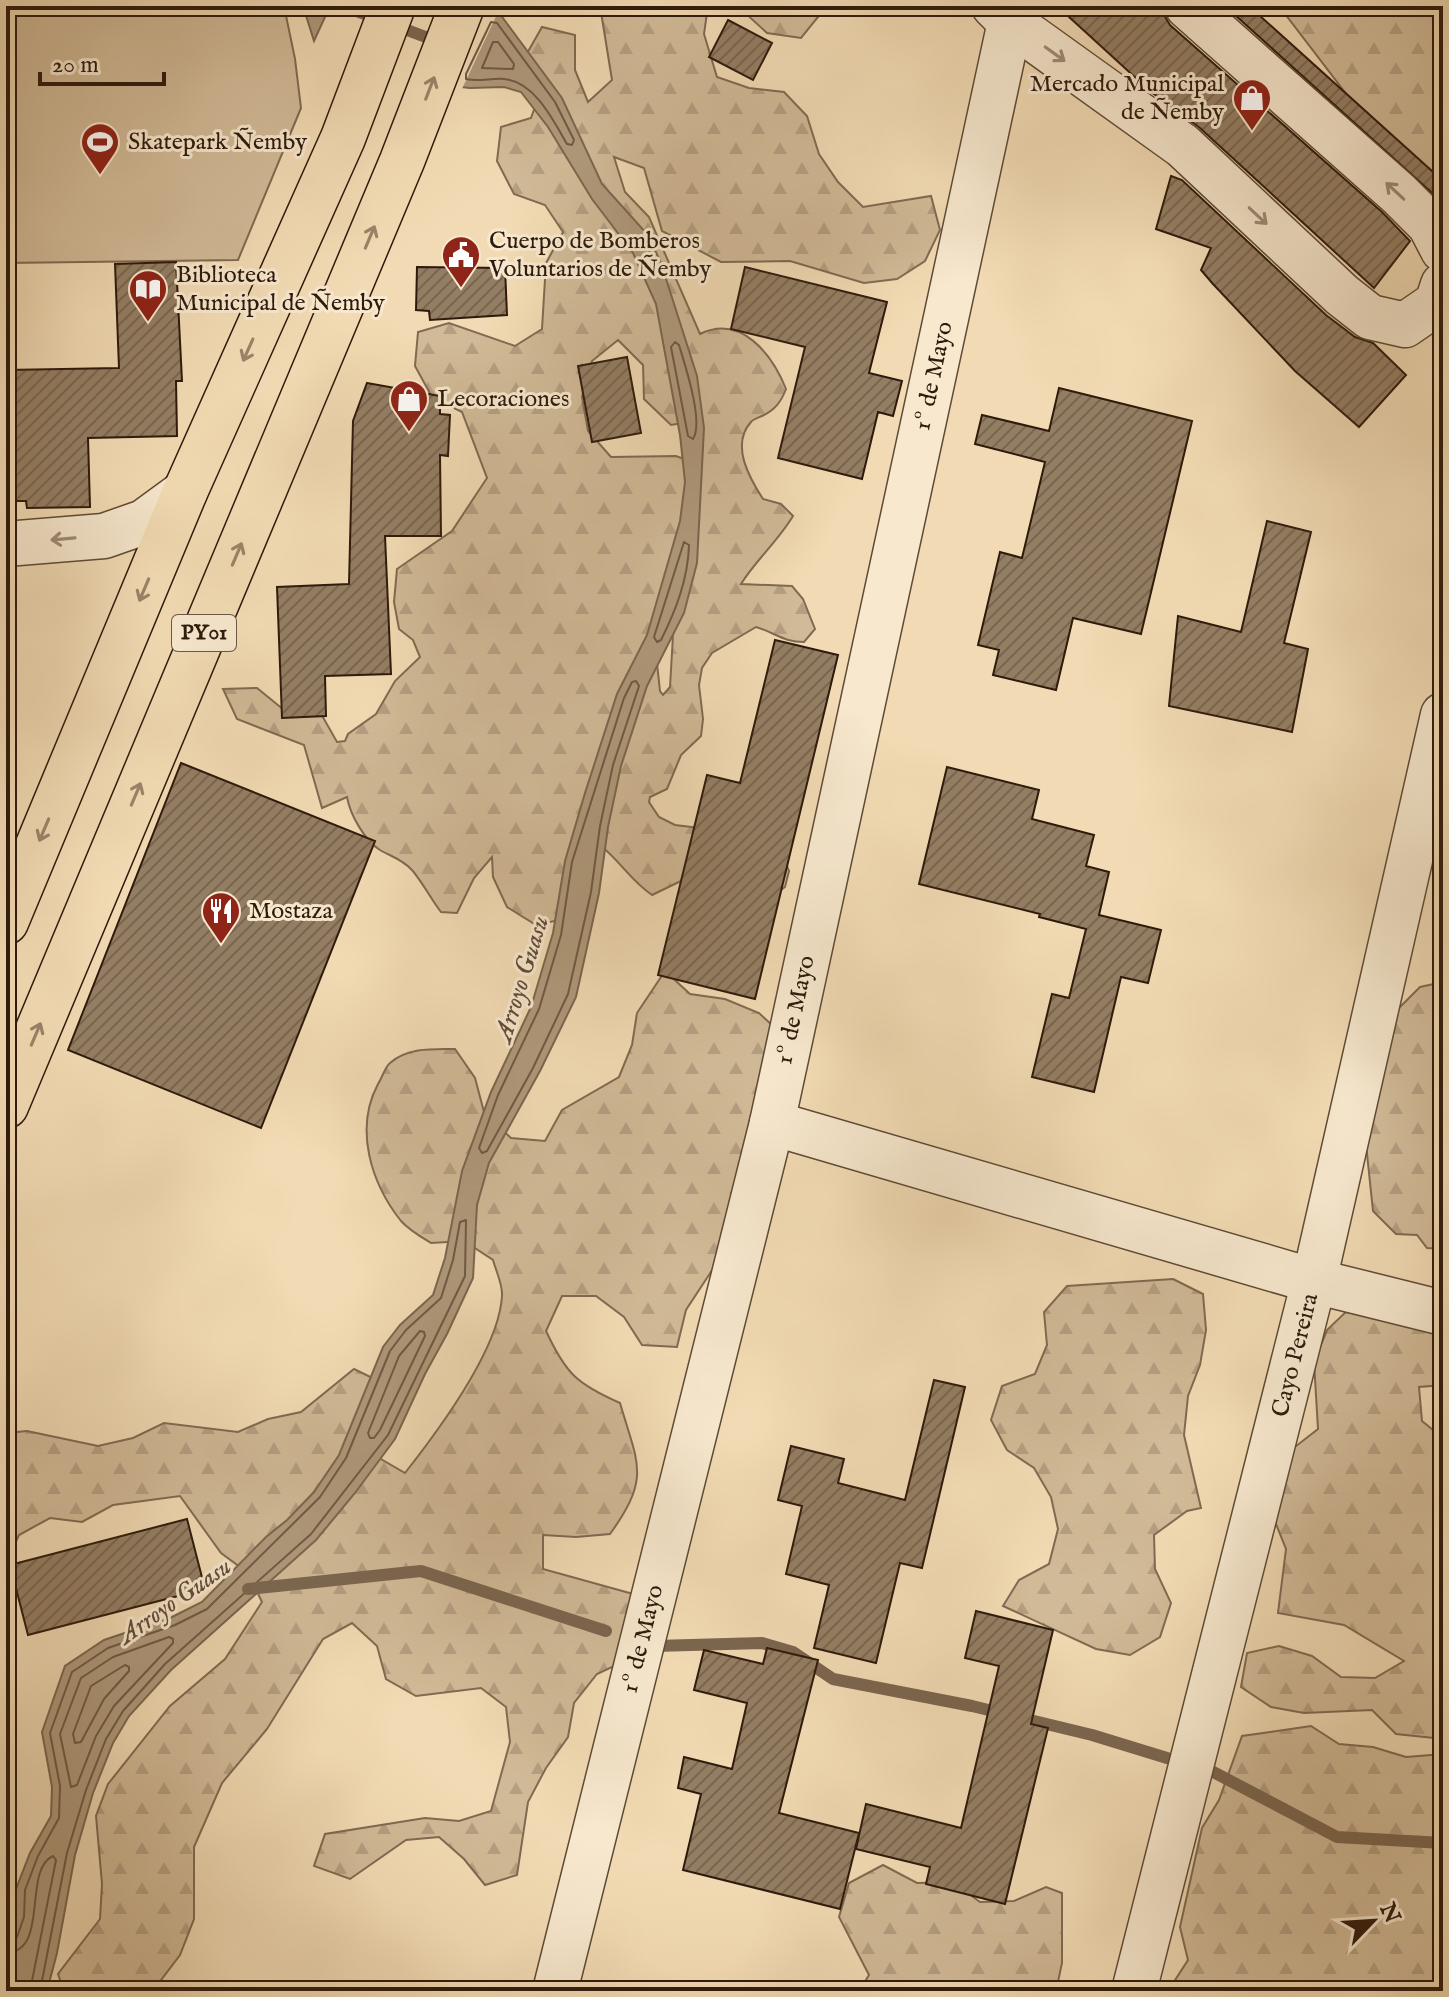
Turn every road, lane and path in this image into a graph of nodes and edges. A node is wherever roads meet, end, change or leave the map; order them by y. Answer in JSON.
{"nodes":[{"id":1,"x":393,"y":6,"type":"edge"},
{"id":2,"x":462,"y":6,"type":"edge"},
{"id":3,"x":1187,"y":6,"type":"edge"},
{"id":4,"x":1002,"y":14,"type":"edge"},
{"id":5,"x":1443,"y":250,"type":"edge"},
{"id":6,"x":1441,"y":299,"type":"edge"},
{"id":7,"x":185,"y":492,"type":"junction"},
{"id":8,"x":6,"y":544,"type":"edge"},
{"id":9,"x":1443,"y":715,"type":"edge"},
{"id":10,"x":6,"y":922,"type":"edge"},
{"id":11,"x":6,"y":1106,"type":"edge"},
{"id":12,"x":772,"y":1123,"type":"junction"},
{"id":13,"x":1314,"y":1281,"type":"junction"},
{"id":14,"x":1443,"y":1313,"type":"edge"},
{"id":15,"x":555,"y":1991,"type":"edge"},
{"id":16,"x":1134,"y":1991,"type":"edge"}],
"edges":[{"from":1,"to":7,"type":"highway","number":"PY01","one_way":true},
{"from":11,"to":2,"type":"highway","number":"PY01","one_way":true},
{"from":5,"to":3,"type":"street","one_way":true},
{"from":4,"to":6,"type":"street","one_way":true},
{"from":4,"to":12,"type":"street","name":"1º de Mayo"},
{"from":7,"to":8,"type":"street","one_way":true},
{"from":7,"to":10,"type":"highway","number":"PY01","one_way":true},
{"from":9,"to":13,"type":"street","name":"Cayo Pereira"},
{"from":12,"to":13,"type":"street"},
{"from":12,"to":15,"type":"street","name":"1º de Mayo"},
{"from":13,"to":14,"type":"street"},
{"from":13,"to":16,"type":"street","name":"Cayo Pereira"}]}
